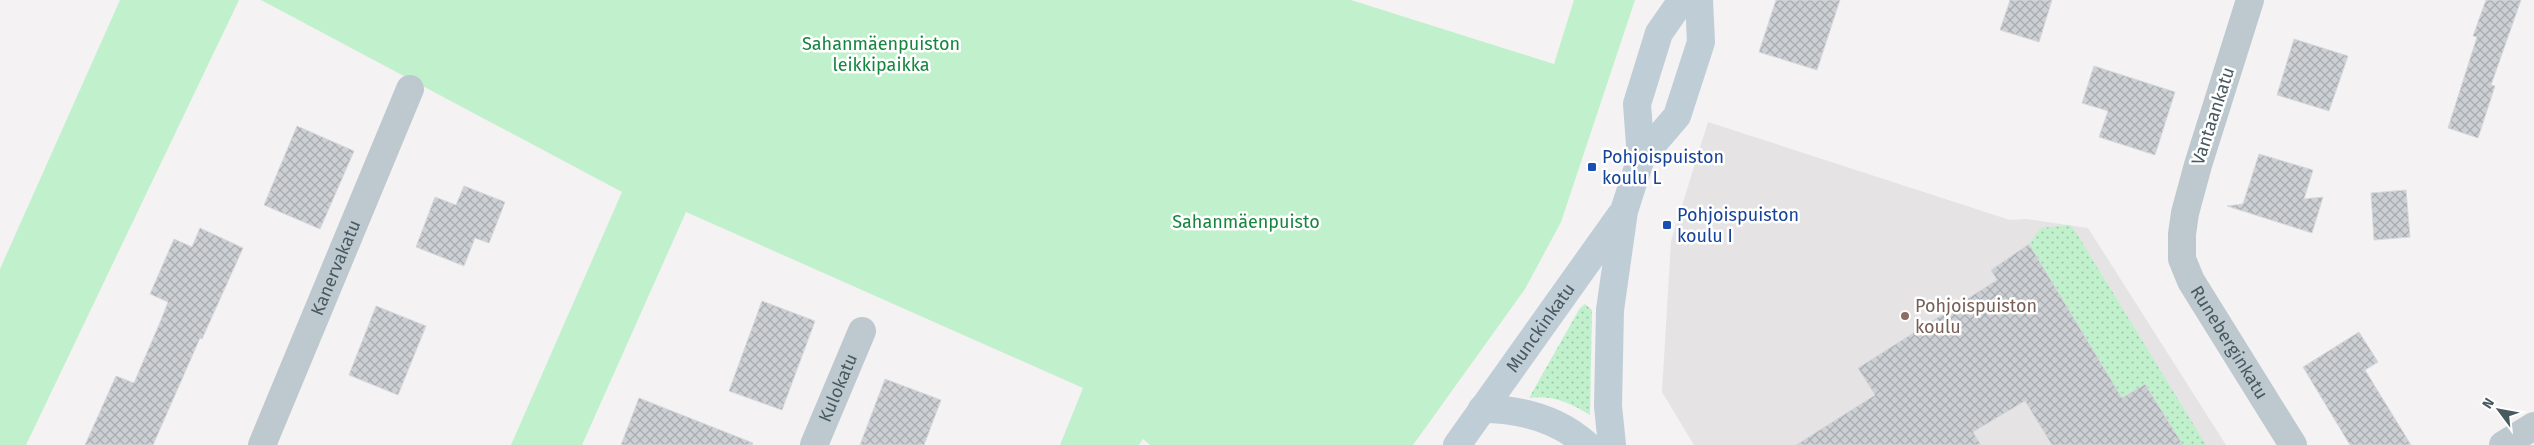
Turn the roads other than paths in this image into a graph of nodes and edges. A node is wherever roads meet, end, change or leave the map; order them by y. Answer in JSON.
{"nodes":[{"id":1,"x":1682,"y":0,"type":"edge"},
{"id":2,"x":1700,"y":0,"type":"edge"},
{"id":3,"x":2250,"y":0,"type":"edge"},
{"id":4,"x":410,"y":89,"type":"dead end"},
{"id":5,"x":1642,"y":158,"type":"junction"},
{"id":6,"x":1624,"y":211,"type":"junction"},
{"id":7,"x":2182,"y":234,"type":"joint"},
{"id":8,"x":862,"y":331,"type":"dead end"},
{"id":9,"x":2534,"y":426,"type":"edge"},
{"id":10,"x":1469,"y":432,"type":"edge"},
{"id":11,"x":262,"y":445,"type":"edge"},
{"id":12,"x":814,"y":445,"type":"edge"},
{"id":13,"x":1587,"y":445,"type":"edge"},
{"id":14,"x":1612,"y":445,"type":"edge"},
{"id":15,"x":2293,"y":445,"type":"edge"},
{"id":16,"x":2502,"y":445,"type":"edge"}],
"edges":[{"from":1,"to":5,"type":"main road","name":"Munckinkatu"},
{"from":2,"to":5,"type":"main road","name":"Munckinkatu"},
{"from":3,"to":7,"type":"street","name":"Vantaankatu"},
{"from":4,"to":11,"type":"street","name":"Kanervakatu"},
{"from":5,"to":6,"type":"main road","name":"Munckinkatu"},
{"from":6,"to":10,"type":"main road","name":"Munckinkatu"},
{"from":6,"to":14,"type":"main road","name":"Munckinkatu"},
{"from":7,"to":15,"type":"street","name":"Runeberginkatu"},
{"from":8,"to":12,"type":"street","name":"Kulokatu"},
{"from":9,"to":16,"type":"street"},
{"from":10,"to":13,"type":"main road"}]}
